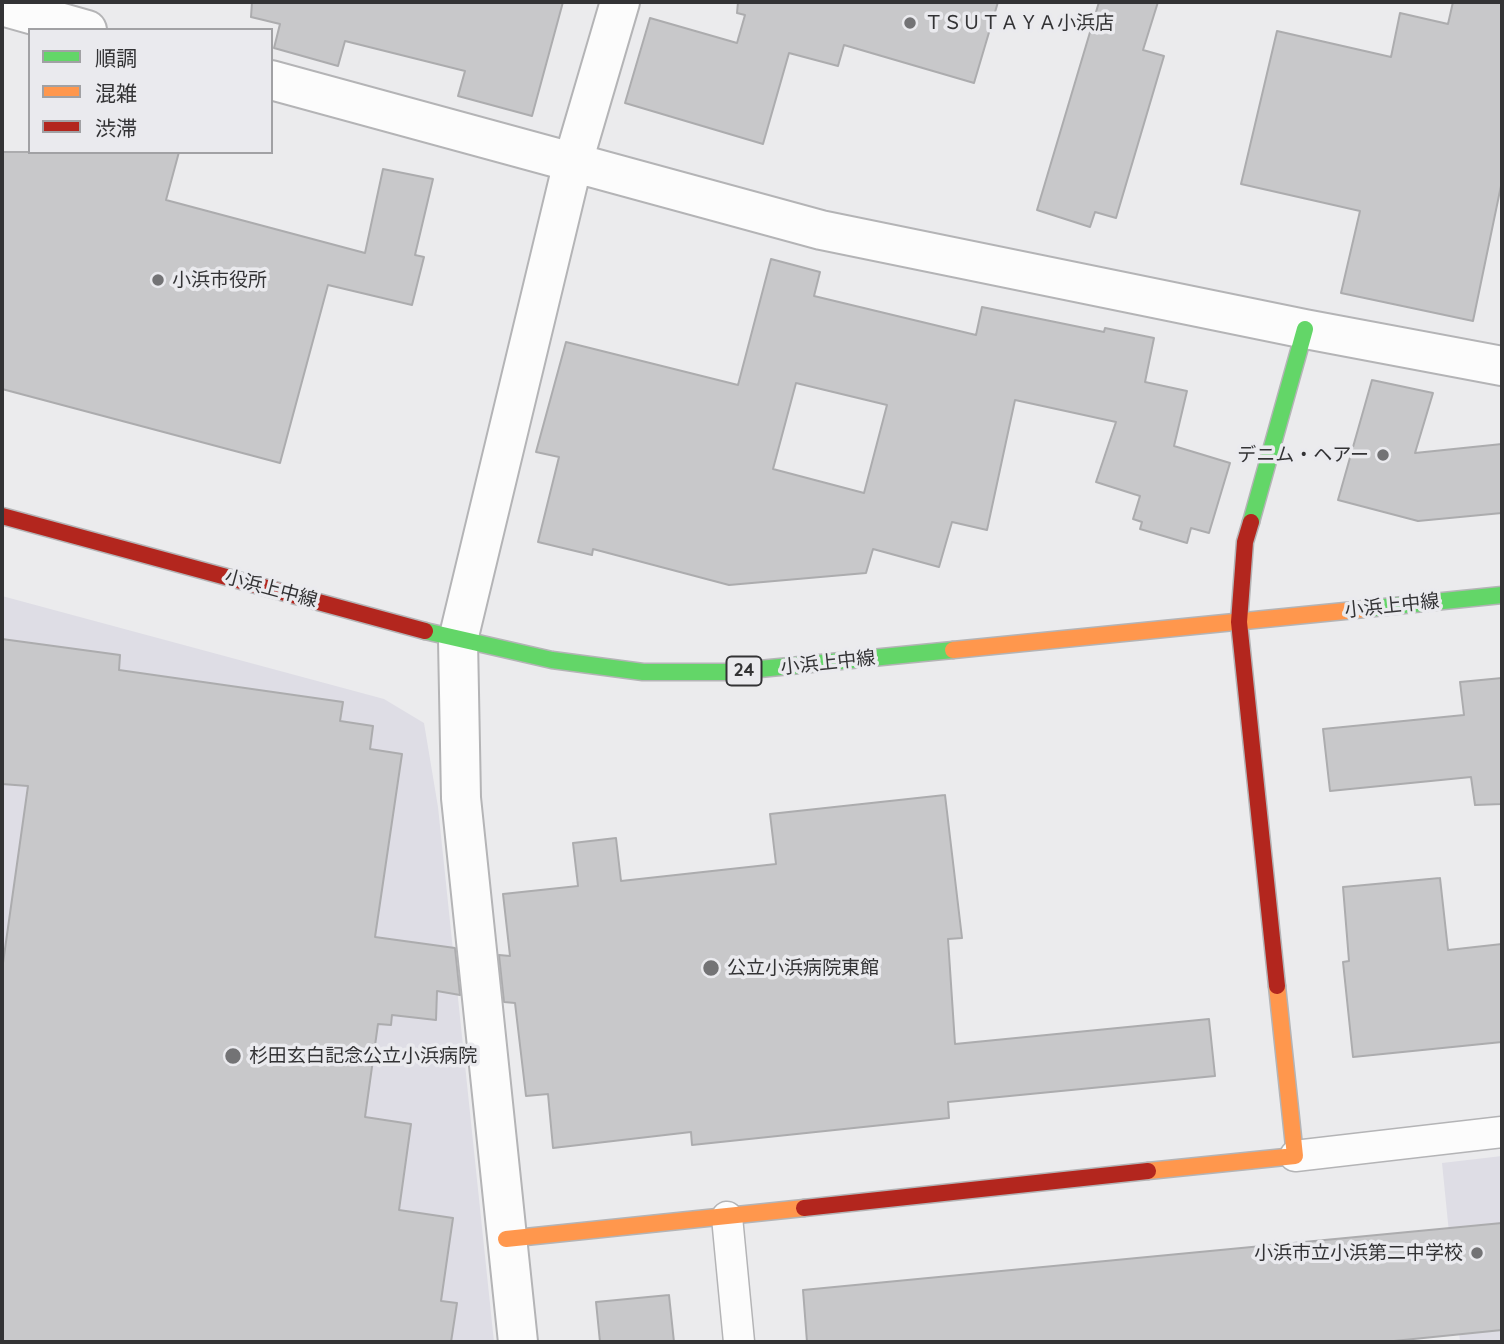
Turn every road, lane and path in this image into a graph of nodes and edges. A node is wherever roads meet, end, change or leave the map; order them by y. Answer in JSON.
{"nodes":[{"id":1,"x":620,"y":2,"type":"edge"},
{"id":2,"x":2,"y":6,"type":"edge"},
{"id":3,"x":81,"y":28,"type":"edge"},
{"id":4,"x":273,"y":81,"type":"edge"},
{"id":5,"x":573,"y":162,"type":"junction"},
{"id":6,"x":1305,"y":329,"type":"junction"},
{"id":7,"x":1502,"y":365,"type":"edge"},
{"id":8,"x":2,"y":516,"type":"edge"},
{"id":9,"x":1502,"y":595,"type":"edge"},
{"id":10,"x":1239,"y":622,"type":"junction"},
{"id":11,"x":458,"y":640,"type":"junction"},
{"id":12,"x":1502,"y":1132,"type":"edge"},
{"id":13,"x":1295,"y":1156,"type":"junction"},
{"id":14,"x":727,"y":1217,"type":"junction"},
{"id":15,"x":506,"y":1239,"type":"junction"},
{"id":16,"x":518,"y":1342,"type":"edge"},
{"id":17,"x":739,"y":1342,"type":"edge"}],
"edges":[{"from":1,"to":5,"type":"street"},
{"from":2,"to":3,"type":"street"},
{"from":4,"to":5,"type":"street"},
{"from":5,"to":6,"type":"street"},
{"from":5,"to":11,"type":"street"},
{"from":6,"to":7,"type":"street"},
{"from":6,"to":10,"type":"street"},
{"from":8,"to":11,"type":"street","name":"小浜上中線","number":"24"},
{"from":9,"to":10,"type":"street","name":"小浜上中線","number":"24"},
{"from":10,"to":11,"type":"street","name":"小浜上中線","number":"24"},
{"from":10,"to":13,"type":"street"},
{"from":11,"to":15,"type":"street"},
{"from":12,"to":13,"type":"lane"},
{"from":13,"to":14,"type":"street"},
{"from":14,"to":15,"type":"street"},
{"from":14,"to":17,"type":"lane"},
{"from":15,"to":16,"type":"street"}]}
